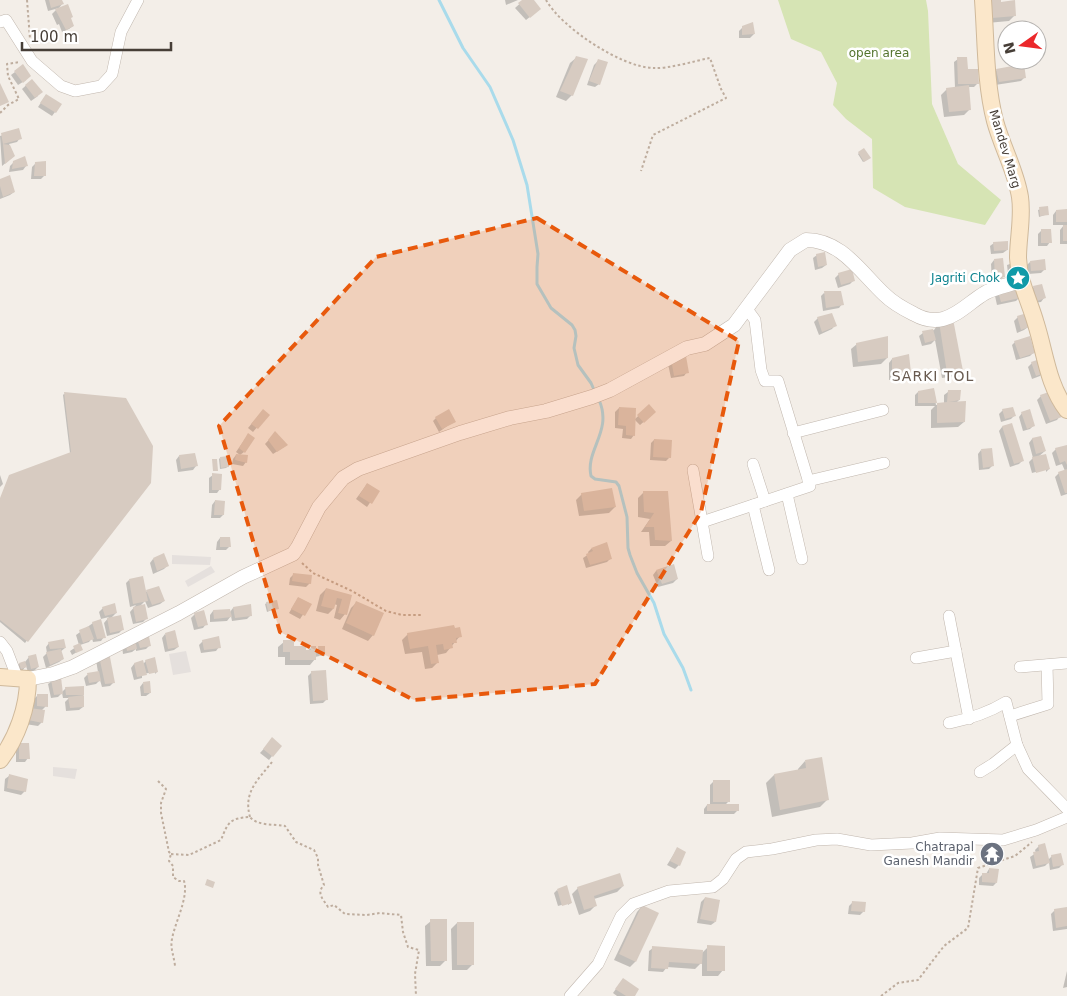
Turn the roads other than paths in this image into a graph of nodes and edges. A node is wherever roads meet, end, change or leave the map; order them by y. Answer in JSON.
{"nodes":[{"id":1,"x":138,"y":0,"type":"edge"},
{"id":2,"x":983,"y":0,"type":"edge"},
{"id":3,"x":0,"y":22,"type":"edge"},
{"id":4,"x":1021,"y":281,"type":"junction"},
{"id":5,"x":747,"y":309,"type":"junction"},
{"id":6,"x":883,"y":410,"type":"dead end"},
{"id":7,"x":1067,"y":410,"type":"edge"},
{"id":8,"x":793,"y":433,"type":"junction"},
{"id":9,"x":884,"y":463,"type":"dead end"},
{"id":10,"x":753,"y":464,"type":"dead end"},
{"id":11,"x":693,"y":470,"type":"dead end"},
{"id":12,"x":808,"y":481,"type":"junction"},
{"id":13,"x":788,"y":494,"type":"junction"},
{"id":14,"x":765,"y":501,"type":"junction"},
{"id":15,"x":753,"y":505,"type":"junction"},
{"id":16,"x":702,"y":522,"type":"junction"},
{"id":17,"x":708,"y":556,"type":"dead end"},
{"id":18,"x":802,"y":559,"type":"dead end"},
{"id":19,"x":769,"y":570,"type":"dead end"},
{"id":20,"x":949,"y":616,"type":"dead end"},
{"id":21,"x":0,"y":642,"type":"edge"},
{"id":22,"x":956,"y":651,"type":"junction"},
{"id":23,"x":916,"y":658,"type":"dead end"},
{"id":24,"x":1067,"y":663,"type":"edge"},
{"id":25,"x":1047,"y":665,"type":"junction"},
{"id":26,"x":1020,"y":667,"type":"dead end"},
{"id":27,"x":0,"y":677,"type":"edge"},
{"id":28,"x":22,"y":678,"type":"junction"},
{"id":29,"x":1010,"y":716,"type":"junction"},
{"id":30,"x":969,"y":719,"type":"junction"},
{"id":31,"x":949,"y":723,"type":"dead end"},
{"id":32,"x":1017,"y":745,"type":"junction"},
{"id":33,"x":0,"y":760,"type":"edge"},
{"id":34,"x":980,"y":772,"type":"dead end"},
{"id":35,"x":1067,"y":809,"type":"edge"},
{"id":36,"x":1067,"y":817,"type":"edge"},
{"id":37,"x":570,"y":996,"type":"edge"}],
"edges":[{"from":1,"to":3,"type":"street"},
{"from":2,"to":4,"type":"main road","name":"Mandev Marg"},
{"from":4,"to":5,"type":"street"},
{"from":4,"to":7,"type":"main road","name":"Mandev Marg"},
{"from":5,"to":8,"type":"street"},
{"from":5,"to":28,"type":"street"},
{"from":6,"to":8,"type":"street"},
{"from":8,"to":12,"type":"street"},
{"from":9,"to":12,"type":"street"},
{"from":10,"to":14,"type":"street"},
{"from":11,"to":16,"type":"street"},
{"from":12,"to":13,"type":"street"},
{"from":13,"to":14,"type":"street"},
{"from":13,"to":18,"type":"street"},
{"from":14,"to":15,"type":"street"},
{"from":15,"to":16,"type":"street"},
{"from":15,"to":19,"type":"street"},
{"from":16,"to":17,"type":"street"},
{"from":20,"to":22,"type":"street"},
{"from":21,"to":28,"type":"street"},
{"from":22,"to":23,"type":"street"},
{"from":22,"to":30,"type":"street"},
{"from":24,"to":25,"type":"street"},
{"from":25,"to":26,"type":"street"},
{"from":25,"to":29,"type":"street"},
{"from":27,"to":28,"type":"main road"},
{"from":28,"to":33,"type":"main road"},
{"from":29,"to":30,"type":"street"},
{"from":29,"to":32,"type":"street"},
{"from":30,"to":31,"type":"street"},
{"from":32,"to":34,"type":"street"},
{"from":32,"to":35,"type":"street"},
{"from":36,"to":37,"type":"street"}]}
